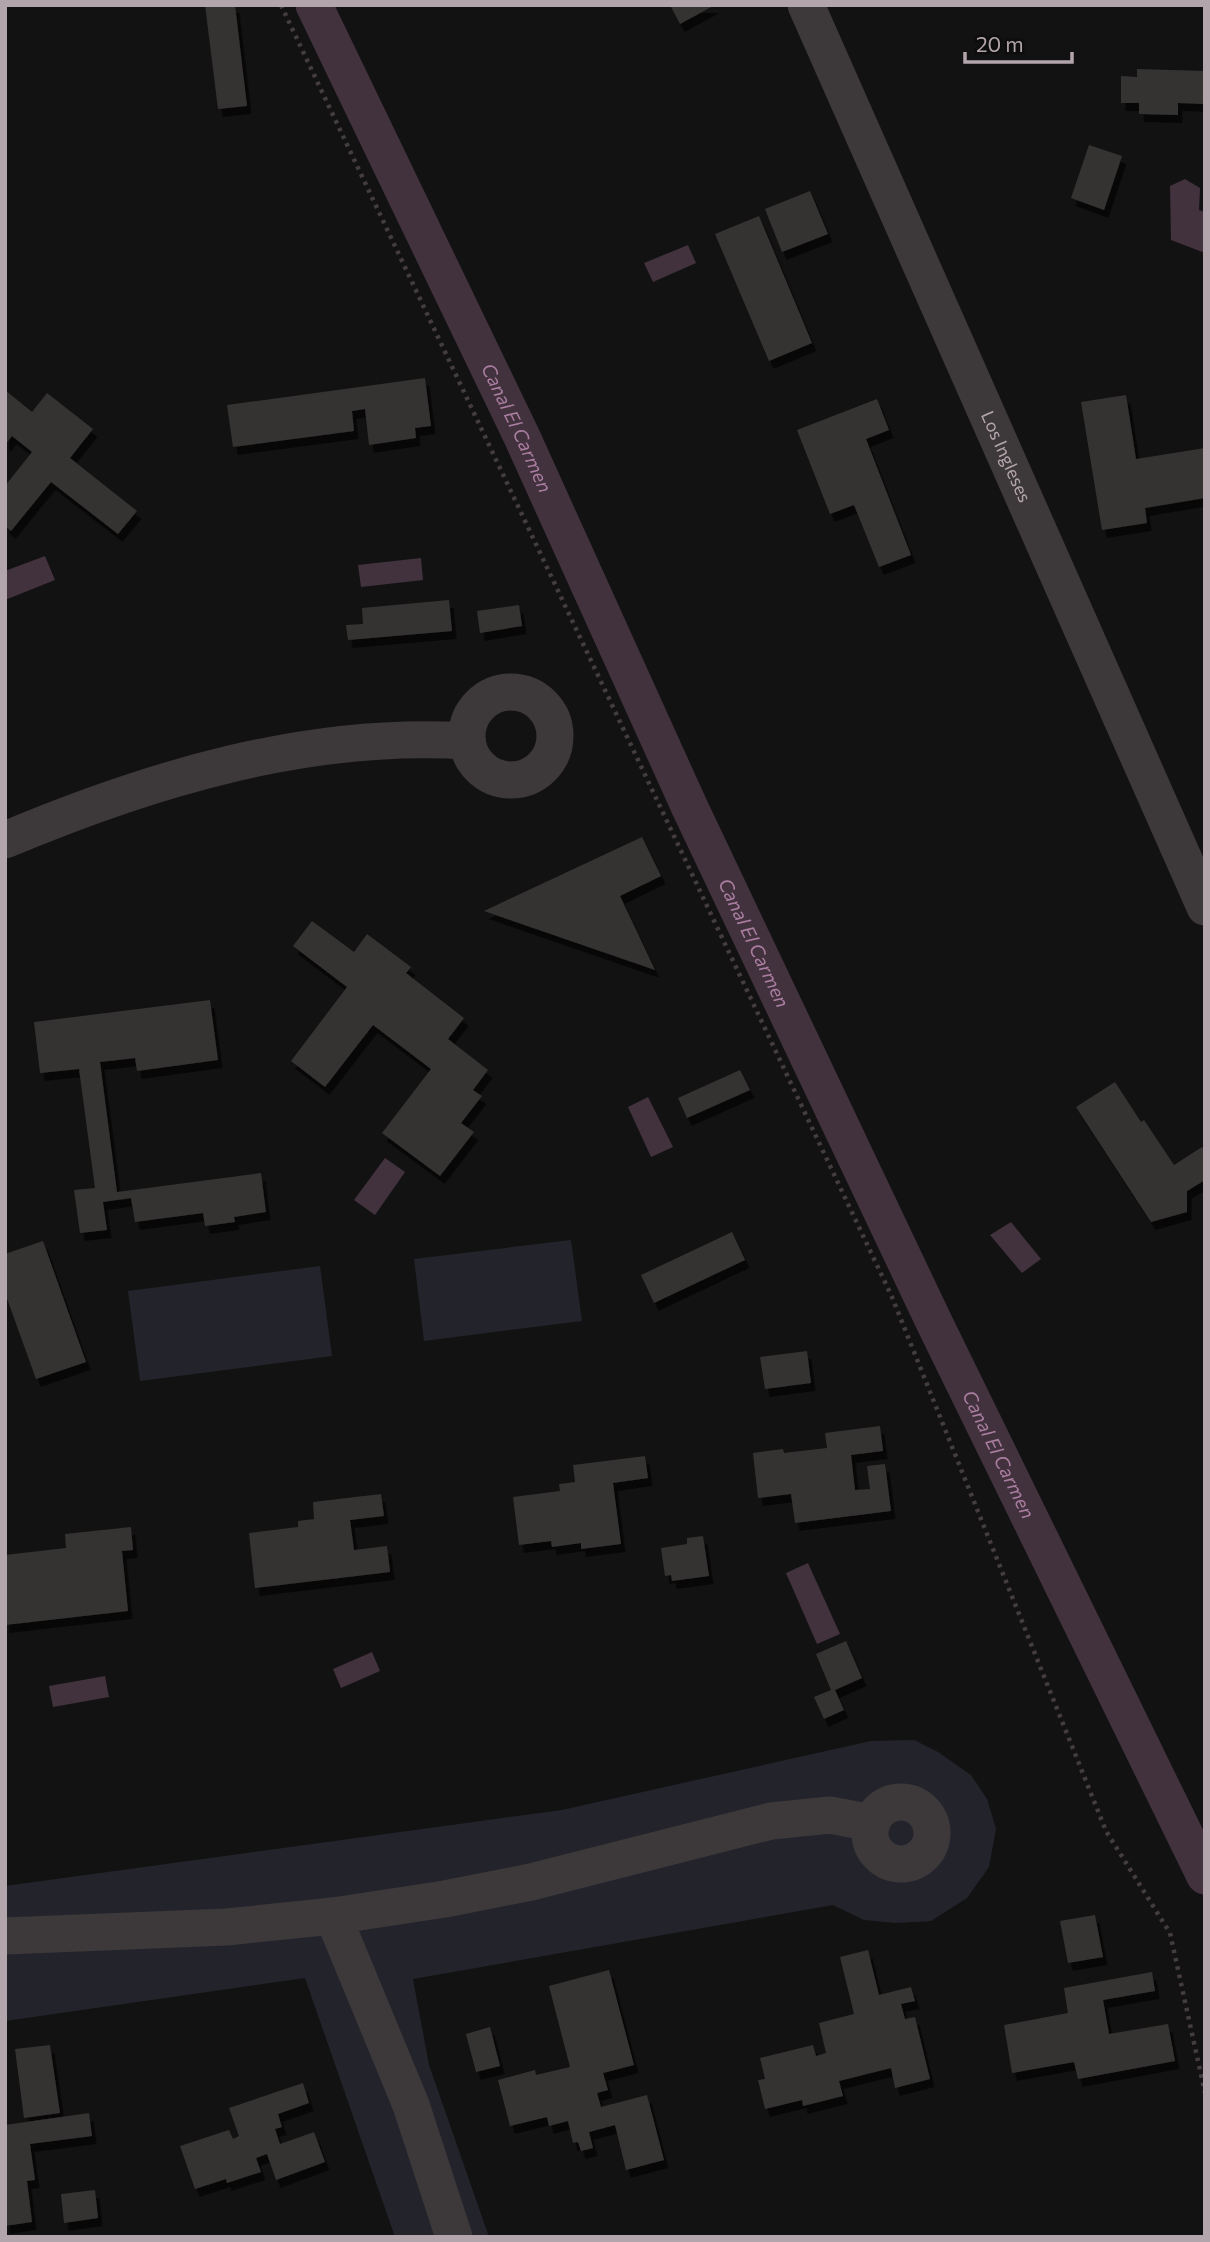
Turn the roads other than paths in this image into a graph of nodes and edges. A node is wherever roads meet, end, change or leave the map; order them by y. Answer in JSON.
{"nodes":[{"id":1,"x":806,"y":5,"type":"edge"},
{"id":2,"x":467,"y":741,"type":"dead end"},
{"id":3,"x":5,"y":840,"type":"edge"},
{"id":4,"x":1205,"y":908,"type":"edge"},
{"id":5,"x":873,"y":1823,"type":"dead end"},
{"id":6,"x":333,"y":1916,"type":"junction"},
{"id":7,"x":5,"y":1936,"type":"edge"},
{"id":8,"x":454,"y":2237,"type":"edge"}],
"edges":[{"from":1,"to":4,"type":"street","name":"Los Ingleses"},
{"from":2,"to":3,"type":"street"},
{"from":5,"to":6,"type":"street"},
{"from":6,"to":7,"type":"street"},
{"from":6,"to":8,"type":"street"}]}
